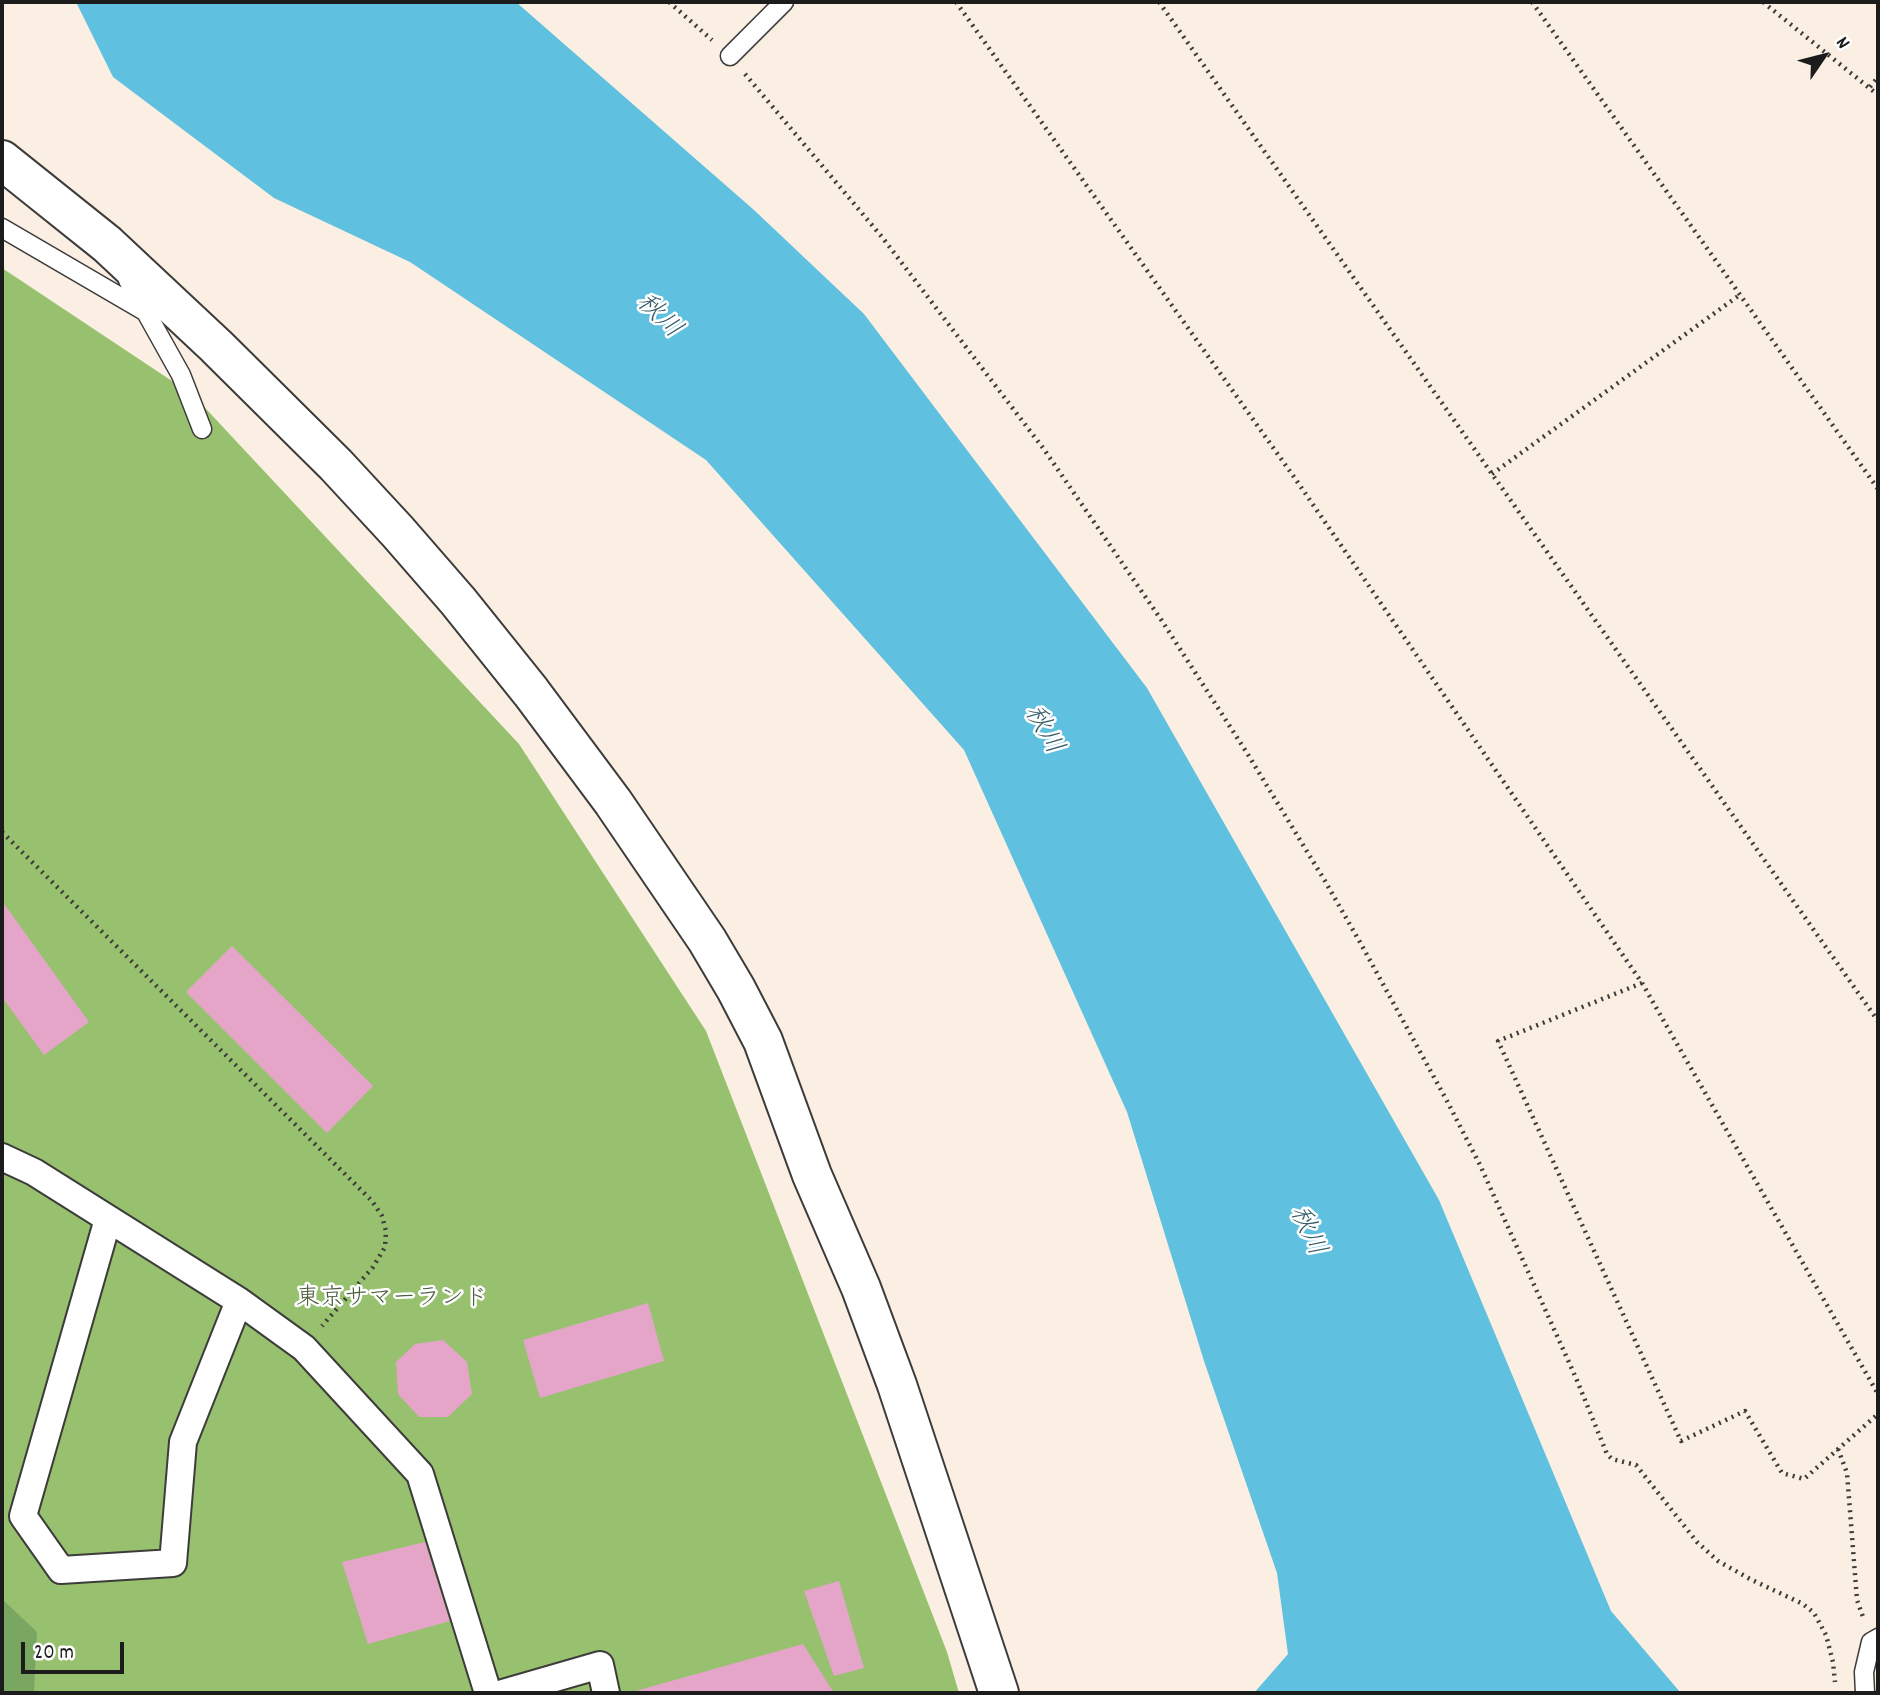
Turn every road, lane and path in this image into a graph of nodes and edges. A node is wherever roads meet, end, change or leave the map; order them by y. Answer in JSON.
{"nodes":[{"id":1,"x":669,"y":2,"type":"edge"},
{"id":2,"x":784,"y":2,"type":"edge"},
{"id":3,"x":956,"y":2,"type":"edge"},
{"id":4,"x":1159,"y":2,"type":"edge"},
{"id":5,"x":1532,"y":2,"type":"edge"},
{"id":6,"x":1763,"y":2,"type":"edge"},
{"id":7,"x":730,"y":56,"type":"junction"},
{"id":8,"x":1878,"y":77,"type":"edge"},
{"id":9,"x":1870,"y":87,"type":"junction"},
{"id":10,"x":1878,"y":95,"type":"edge"},
{"id":11,"x":2,"y":160,"type":"edge"},
{"id":12,"x":2,"y":228,"type":"edge"},
{"id":13,"x":107,"y":244,"type":"junction"},
{"id":14,"x":1741,"y":294,"type":"junction"},
{"id":15,"x":146,"y":312,"type":"junction"},
{"id":16,"x":202,"y":429,"type":"dead end"},
{"id":17,"x":1492,"y":474,"type":"junction"},
{"id":18,"x":1878,"y":489,"type":"edge"},
{"id":19,"x":2,"y":832,"type":"edge"},
{"id":20,"x":1642,"y":983,"type":"junction"},
{"id":21,"x":1878,"y":1021,"type":"edge"},
{"id":22,"x":2,"y":1157,"type":"edge"},
{"id":23,"x":108,"y":1219,"type":"junction"},
{"id":24,"x":239,"y":1301,"type":"junction"},
{"id":25,"x":304,"y":1348,"type":"junction"},
{"id":26,"x":1878,"y":1394,"type":"edge"},
{"id":27,"x":1878,"y":1414,"type":"edge"},
{"id":28,"x":1838,"y":1449,"type":"junction"},
{"id":29,"x":1875,"y":1640,"type":"edge"},
{"id":30,"x":488,"y":1693,"type":"edge"},
{"id":31,"x":503,"y":1693,"type":"edge"},
{"id":32,"x":606,"y":1693,"type":"edge"},
{"id":33,"x":999,"y":1693,"type":"edge"},
{"id":34,"x":1837,"y":1693,"type":"edge"},
{"id":35,"x":1865,"y":1693,"type":"edge"}],
"edges":[{"from":1,"to":7,"type":"path"},
{"from":2,"to":7,"type":"lane"},
{"from":3,"to":20,"type":"path"},
{"from":4,"to":17,"type":"path"},
{"from":5,"to":14,"type":"path"},
{"from":6,"to":9,"type":"path"},
{"from":7,"to":34,"type":"path"},
{"from":8,"to":9,"type":"path"},
{"from":9,"to":10,"type":"path"},
{"from":11,"to":13,"type":"street"},
{"from":12,"to":15,"type":"lane"},
{"from":13,"to":15,"type":"lane"},
{"from":13,"to":33,"type":"street"},
{"from":14,"to":17,"type":"path"},
{"from":14,"to":18,"type":"path"},
{"from":15,"to":16,"type":"lane"},
{"from":17,"to":21,"type":"path"},
{"from":19,"to":25,"type":"path"},
{"from":20,"to":26,"type":"path"},
{"from":20,"to":28,"type":"path"},
{"from":22,"to":23,"type":"street"},
{"from":23,"to":24,"type":"street"},
{"from":23,"to":24,"type":"street"},
{"from":24,"to":25,"type":"street"},
{"from":25,"to":30,"type":"street"},
{"from":27,"to":28,"type":"path"},
{"from":28,"to":29,"type":"path"},
{"from":29,"to":35,"type":"lane"},
{"from":31,"to":32,"type":"street"}]}
